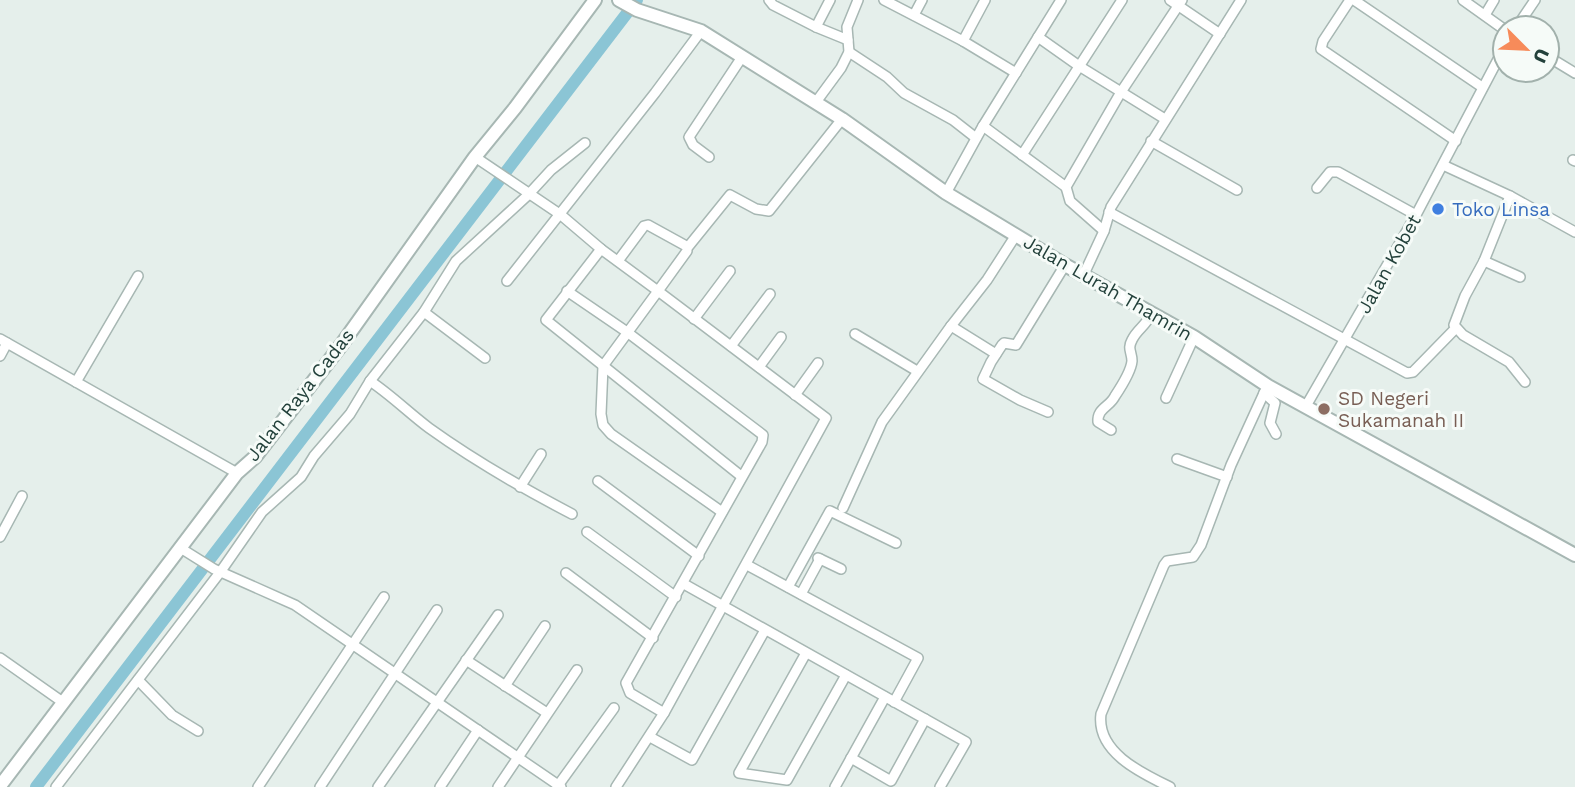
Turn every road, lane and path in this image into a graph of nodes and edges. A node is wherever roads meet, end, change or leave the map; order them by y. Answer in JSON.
{"nodes":[{"id":1,"x":595,"y":0,"type":"edge"},
{"id":2,"x":619,"y":0,"type":"edge"},
{"id":3,"x":769,"y":0,"type":"edge"},
{"id":4,"x":830,"y":0,"type":"edge"},
{"id":5,"x":858,"y":0,"type":"edge"},
{"id":6,"x":884,"y":0,"type":"edge"},
{"id":7,"x":922,"y":0,"type":"edge"},
{"id":8,"x":985,"y":0,"type":"edge"},
{"id":9,"x":1061,"y":0,"type":"edge"},
{"id":10,"x":1122,"y":0,"type":"edge"},
{"id":11,"x":1241,"y":0,"type":"edge"},
{"id":12,"x":1352,"y":0,"type":"edge"},
{"id":13,"x":1463,"y":0,"type":"edge"},
{"id":14,"x":1494,"y":0,"type":"edge"},
{"id":15,"x":1177,"y":2,"type":"edge"},
{"id":16,"x":914,"y":15,"type":"junction"},
{"id":17,"x":1485,"y":15,"type":"junction"},
{"id":18,"x":1491,"y":20,"type":"edge"},
{"id":19,"x":816,"y":27,"type":"junction"},
{"id":20,"x":701,"y":31,"type":"junction"},
{"id":21,"x":1220,"y":34,"type":"junction"},
{"id":22,"x":1038,"y":37,"type":"junction"},
{"id":23,"x":848,"y":40,"type":"junction"},
{"id":24,"x":963,"y":41,"type":"junction"},
{"id":25,"x":849,"y":52,"type":"junction"},
{"id":26,"x":742,"y":57,"type":"junction"},
{"id":27,"x":1079,"y":66,"type":"junction"},
{"id":28,"x":1491,"y":71,"type":"edge"},
{"id":29,"x":1016,"y":73,"type":"junction"},
{"id":30,"x":1482,"y":87,"type":"junction"},
{"id":31,"x":1121,"y":92,"type":"junction"},
{"id":32,"x":816,"y":102,"type":"junction"},
{"id":33,"x":1166,"y":118,"type":"junction"},
{"id":34,"x":842,"y":119,"type":"junction"},
{"id":35,"x":983,"y":126,"type":"junction"},
{"id":36,"x":976,"y":138,"type":"junction"},
{"id":37,"x":1151,"y":141,"type":"junction"},
{"id":38,"x":1455,"y":141,"type":"junction"},
{"id":39,"x":585,"y":143,"type":"dead end"},
{"id":40,"x":1022,"y":155,"type":"junction"},
{"id":41,"x":709,"y":157,"type":"dead end"},
{"id":42,"x":480,"y":160,"type":"junction"},
{"id":43,"x":1443,"y":165,"type":"junction"},
{"id":44,"x":1066,"y":187,"type":"junction"},
{"id":45,"x":1317,"y":188,"type":"dead end"},
{"id":46,"x":1237,"y":190,"type":"dead end"},
{"id":47,"x":946,"y":193,"type":"junction"},
{"id":48,"x":528,"y":195,"type":"junction"},
{"id":49,"x":1510,"y":196,"type":"junction"},
{"id":50,"x":1109,"y":212,"type":"junction"},
{"id":51,"x":561,"y":215,"type":"junction"},
{"id":52,"x":1416,"y":215,"type":"junction"},
{"id":53,"x":1104,"y":231,"type":"junction"},
{"id":54,"x":1575,"y":232,"type":"edge"},
{"id":55,"x":1016,"y":235,"type":"junction"},
{"id":56,"x":601,"y":249,"type":"junction"},
{"id":57,"x":687,"y":251,"type":"dead end"},
{"id":58,"x":618,"y":261,"type":"junction"},
{"id":59,"x":1484,"y":261,"type":"junction"},
{"id":60,"x":1065,"y":265,"type":"junction"},
{"id":61,"x":730,"y":271,"type":"dead end"},
{"id":62,"x":1084,"y":274,"type":"junction"},
{"id":63,"x":138,"y":276,"type":"dead end"},
{"id":64,"x":1520,"y":277,"type":"dead end"},
{"id":65,"x":507,"y":281,"type":"dead end"},
{"id":66,"x":567,"y":291,"type":"junction"},
{"id":67,"x":658,"y":291,"type":"junction"},
{"id":68,"x":770,"y":294,"type":"dead end"},
{"id":69,"x":425,"y":312,"type":"junction"},
{"id":70,"x":1151,"y":314,"type":"junction"},
{"id":71,"x":694,"y":319,"type":"junction"},
{"id":72,"x":951,"y":326,"type":"junction"},
{"id":73,"x":1455,"y":328,"type":"junction"},
{"id":74,"x":627,"y":332,"type":"junction"},
{"id":75,"x":855,"y":334,"type":"dead end"},
{"id":76,"x":782,"y":337,"type":"dead end"},
{"id":77,"x":1194,"y":337,"type":"junction"},
{"id":78,"x":1346,"y":338,"type":"junction"},
{"id":79,"x":4,"y":341,"type":"edge"},
{"id":80,"x":731,"y":346,"type":"junction"},
{"id":81,"x":996,"y":354,"type":"junction"},
{"id":82,"x":0,"y":356,"type":"edge"},
{"id":83,"x":485,"y":358,"type":"dead end"},
{"id":84,"x":818,"y":363,"type":"dead end"},
{"id":85,"x":603,"y":366,"type":"junction"},
{"id":86,"x":759,"y":368,"type":"junction"},
{"id":87,"x":917,"y":371,"type":"junction"},
{"id":88,"x":370,"y":381,"type":"junction"},
{"id":89,"x":76,"y":382,"type":"junction"},
{"id":90,"x":1525,"y":382,"type":"dead end"},
{"id":91,"x":1266,"y":389,"type":"junction"},
{"id":92,"x":795,"y":395,"type":"junction"},
{"id":93,"x":1166,"y":398,"type":"dead end"},
{"id":94,"x":1306,"y":405,"type":"junction"},
{"id":95,"x":1048,"y":412,"type":"dead end"},
{"id":96,"x":1111,"y":430,"type":"dead end"},
{"id":97,"x":1276,"y":434,"type":"dead end"},
{"id":98,"x":541,"y":453,"type":"dead end"},
{"id":99,"x":1177,"y":459,"type":"dead end"},
{"id":100,"x":237,"y":473,"type":"junction"},
{"id":101,"x":741,"y":476,"type":"junction"},
{"id":102,"x":1227,"y":477,"type":"junction"},
{"id":103,"x":598,"y":481,"type":"dead end"},
{"id":104,"x":520,"y":487,"type":"junction"},
{"id":105,"x":22,"y":496,"type":"dead end"},
{"id":106,"x":843,"y":508,"type":"dead end"},
{"id":107,"x":722,"y":512,"type":"junction"},
{"id":108,"x":572,"y":514,"type":"dead end"},
{"id":109,"x":587,"y":532,"type":"dead end"},
{"id":110,"x":0,"y":537,"type":"edge"},
{"id":111,"x":896,"y":543,"type":"dead end"},
{"id":112,"x":188,"y":552,"type":"junction"},
{"id":113,"x":808,"y":553,"type":"junction"},
{"id":114,"x":1575,"y":555,"type":"edge"},
{"id":115,"x":699,"y":556,"type":"junction"},
{"id":116,"x":820,"y":559,"type":"junction"},
{"id":117,"x":747,"y":565,"type":"junction"},
{"id":118,"x":841,"y":569,"type":"dead end"},
{"id":119,"x":217,"y":570,"type":"junction"},
{"id":120,"x":566,"y":573,"type":"dead end"},
{"id":121,"x":684,"y":584,"type":"junction"},
{"id":122,"x":788,"y":587,"type":"junction"},
{"id":123,"x":801,"y":594,"type":"junction"},
{"id":124,"x":384,"y":597,"type":"dead end"},
{"id":125,"x":676,"y":597,"type":"junction"},
{"id":126,"x":723,"y":606,"type":"junction"},
{"id":127,"x":438,"y":610,"type":"dead end"},
{"id":128,"x":498,"y":615,"type":"dead end"},
{"id":129,"x":545,"y":626,"type":"dead end"},
{"id":130,"x":765,"y":630,"type":"junction"},
{"id":131,"x":653,"y":638,"type":"junction"},
{"id":132,"x":352,"y":644,"type":"junction"},
{"id":133,"x":806,"y":653,"type":"junction"},
{"id":134,"x":0,"y":658,"type":"edge"},
{"id":135,"x":466,"y":660,"type":"junction"},
{"id":136,"x":577,"y":670,"type":"dead end"},
{"id":137,"x":396,"y":674,"type":"junction"},
{"id":138,"x":846,"y":675,"type":"junction"},
{"id":139,"x":138,"y":680,"type":"junction"},
{"id":140,"x":505,"y":686,"type":"junction"},
{"id":141,"x":889,"y":700,"type":"junction"},
{"id":142,"x":436,"y":702,"type":"junction"},
{"id":143,"x":64,"y":703,"type":"junction"},
{"id":144,"x":614,"y":708,"type":"dead end"},
{"id":145,"x":547,"y":713,"type":"junction"},
{"id":146,"x":664,"y":713,"type":"junction"},
{"id":147,"x":925,"y":719,"type":"junction"},
{"id":148,"x":478,"y":730,"type":"junction"},
{"id":149,"x":198,"y":731,"type":"dead end"},
{"id":150,"x":650,"y":737,"type":"junction"},
{"id":151,"x":518,"y":757,"type":"junction"},
{"id":152,"x":851,"y":758,"type":"junction"},
{"id":153,"x":0,"y":786,"type":"edge"},
{"id":154,"x":559,"y":786,"type":"edge"},
{"id":155,"x":56,"y":787,"type":"edge"},
{"id":156,"x":258,"y":787,"type":"edge"},
{"id":157,"x":320,"y":787,"type":"edge"},
{"id":158,"x":378,"y":787,"type":"edge"},
{"id":159,"x":440,"y":787,"type":"edge"},
{"id":160,"x":498,"y":787,"type":"edge"},
{"id":161,"x":616,"y":787,"type":"edge"},
{"id":162,"x":835,"y":787,"type":"edge"},
{"id":163,"x":940,"y":787,"type":"edge"},
{"id":164,"x":1170,"y":787,"type":"edge"}],
"edges":[{"from":1,"to":42,"type":"street","name":"Jalan Raya Cadas"},
{"from":2,"to":20,"type":"street","name":"Jalan Lurah Thamrin"},
{"from":3,"to":19,"type":"street"},
{"from":4,"to":19,"type":"street"},
{"from":5,"to":23,"type":"street"},
{"from":6,"to":16,"type":"street"},
{"from":7,"to":16,"type":"street"},
{"from":8,"to":24,"type":"street"},
{"from":9,"to":22,"type":"street"},
{"from":10,"to":27,"type":"street"},
{"from":11,"to":21,"type":"street"},
{"from":12,"to":30,"type":"street"},
{"from":12,"to":38,"type":"street"},
{"from":13,"to":17,"type":"street"},
{"from":14,"to":17,"type":"street"},
{"from":15,"to":21,"type":"street"},
{"from":15,"to":31,"type":"street"},
{"from":16,"to":24,"type":"street"},
{"from":17,"to":18,"type":"street"},
{"from":19,"to":23,"type":"street"},
{"from":20,"to":26,"type":"street","name":"Jalan Lurah Thamrin"},
{"from":20,"to":51,"type":"street"},
{"from":21,"to":33,"type":"street"},
{"from":22,"to":27,"type":"street"},
{"from":22,"to":29,"type":"street"},
{"from":23,"to":25,"type":"street"},
{"from":24,"to":29,"type":"street"},
{"from":25,"to":32,"type":"street"},
{"from":25,"to":36,"type":"street"},
{"from":26,"to":32,"type":"street","name":"Jalan Lurah Thamrin"},
{"from":26,"to":41,"type":"street"},
{"from":27,"to":31,"type":"street"},
{"from":27,"to":40,"type":"street"},
{"from":28,"to":30,"type":"street","name":"Jalan Kobet"},
{"from":29,"to":35,"type":"street"},
{"from":30,"to":38,"type":"street","name":"Jalan Kobet"},
{"from":31,"to":33,"type":"street"},
{"from":31,"to":44,"type":"street"},
{"from":32,"to":34,"type":"street","name":"Jalan Lurah Thamrin"},
{"from":33,"to":37,"type":"street"},
{"from":34,"to":47,"type":"street","name":"Jalan Lurah Thamrin"},
{"from":34,"to":58,"type":"street"},
{"from":35,"to":36,"type":"street"},
{"from":35,"to":40,"type":"street"},
{"from":36,"to":47,"type":"street"},
{"from":37,"to":46,"type":"street"},
{"from":37,"to":50,"type":"street"},
{"from":38,"to":43,"type":"street","name":"Jalan Kobet"},
{"from":39,"to":48,"type":"street"},
{"from":40,"to":44,"type":"street"},
{"from":42,"to":48,"type":"street"},
{"from":42,"to":100,"type":"street","name":"Jalan Raya Cadas"},
{"from":43,"to":49,"type":"street"},
{"from":43,"to":52,"type":"street","name":"Jalan Kobet"},
{"from":44,"to":53,"type":"street"},
{"from":45,"to":52,"type":"street"},
{"from":47,"to":55,"type":"street","name":"Jalan Lurah Thamrin"},
{"from":48,"to":51,"type":"street"},
{"from":48,"to":69,"type":"street"},
{"from":49,"to":54,"type":"street"},
{"from":49,"to":59,"type":"street"},
{"from":50,"to":53,"type":"street"},
{"from":50,"to":78,"type":"street"},
{"from":51,"to":56,"type":"street"},
{"from":51,"to":65,"type":"street"},
{"from":52,"to":78,"type":"street","name":"Jalan Kobet"},
{"from":53,"to":62,"type":"street"},
{"from":55,"to":60,"type":"street","name":"Jalan Lurah Thamrin"},
{"from":55,"to":72,"type":"street"},
{"from":56,"to":58,"type":"street"},
{"from":56,"to":66,"type":"street"},
{"from":57,"to":67,"type":"street"},
{"from":58,"to":67,"type":"street"},
{"from":59,"to":64,"type":"street"},
{"from":59,"to":73,"type":"street"},
{"from":60,"to":62,"type":"street","name":"Jalan Lurah Thamrin"},
{"from":60,"to":81,"type":"street"},
{"from":61,"to":71,"type":"street"},
{"from":62,"to":70,"type":"street","name":"Jalan Lurah Thamrin"},
{"from":63,"to":89,"type":"street"},
{"from":66,"to":74,"type":"street"},
{"from":66,"to":85,"type":"street"},
{"from":67,"to":71,"type":"street"},
{"from":67,"to":74,"type":"street"},
{"from":68,"to":80,"type":"street"},
{"from":69,"to":83,"type":"street"},
{"from":69,"to":88,"type":"street"},
{"from":70,"to":77,"type":"street","name":"Jalan Lurah Thamrin"},
{"from":70,"to":96,"type":"street"},
{"from":71,"to":80,"type":"street"},
{"from":72,"to":81,"type":"street"},
{"from":72,"to":87,"type":"street"},
{"from":73,"to":78,"type":"street"},
{"from":73,"to":90,"type":"street"},
{"from":74,"to":85,"type":"street"},
{"from":74,"to":101,"type":"street"},
{"from":75,"to":87,"type":"street"},
{"from":76,"to":86,"type":"street"},
{"from":77,"to":91,"type":"street","name":"Jalan Lurah Thamrin"},
{"from":77,"to":93,"type":"street"},
{"from":78,"to":94,"type":"street","name":"Jalan Kobet"},
{"from":79,"to":82,"type":"street"},
{"from":79,"to":89,"type":"street"},
{"from":80,"to":86,"type":"street"},
{"from":81,"to":95,"type":"street"},
{"from":84,"to":92,"type":"street"},
{"from":85,"to":101,"type":"street"},
{"from":85,"to":107,"type":"street"},
{"from":86,"to":92,"type":"street"},
{"from":87,"to":106,"type":"street"},
{"from":88,"to":104,"type":"street"},
{"from":88,"to":119,"type":"street"},
{"from":89,"to":100,"type":"street"},
{"from":91,"to":94,"type":"street","name":"Jalan Lurah Thamrin"},
{"from":91,"to":97,"type":"street"},
{"from":91,"to":102,"type":"street"},
{"from":92,"to":117,"type":"street"},
{"from":94,"to":114,"type":"street","name":"Jalan Lurah Thamrin"},
{"from":98,"to":104,"type":"street"},
{"from":99,"to":102,"type":"street"},
{"from":100,"to":112,"type":"street","name":"Jalan Raya Cadas"},
{"from":101,"to":107,"type":"street"},
{"from":102,"to":164,"type":"street"},
{"from":103,"to":115,"type":"street"},
{"from":104,"to":108,"type":"street"},
{"from":105,"to":110,"type":"street"},
{"from":107,"to":115,"type":"street"},
{"from":109,"to":125,"type":"street"},
{"from":111,"to":113,"type":"street"},
{"from":112,"to":119,"type":"street"},
{"from":112,"to":143,"type":"street","name":"Jalan Raya Cadas"},
{"from":113,"to":116,"type":"street"},
{"from":113,"to":122,"type":"street"},
{"from":115,"to":121,"type":"street"},
{"from":116,"to":118,"type":"street"},
{"from":116,"to":123,"type":"street"},
{"from":117,"to":122,"type":"street"},
{"from":117,"to":126,"type":"street"},
{"from":119,"to":132,"type":"street"},
{"from":119,"to":139,"type":"street"},
{"from":120,"to":131,"type":"street"},
{"from":121,"to":125,"type":"street"},
{"from":121,"to":126,"type":"street"},
{"from":122,"to":123,"type":"street"},
{"from":123,"to":141,"type":"street"},
{"from":124,"to":132,"type":"street"},
{"from":125,"to":131,"type":"street"},
{"from":126,"to":130,"type":"street"},
{"from":126,"to":146,"type":"street"},
{"from":127,"to":137,"type":"street"},
{"from":128,"to":135,"type":"street"},
{"from":129,"to":140,"type":"street"},
{"from":130,"to":133,"type":"street"},
{"from":130,"to":150,"type":"street"},
{"from":131,"to":146,"type":"street"},
{"from":132,"to":137,"type":"street"},
{"from":132,"to":156,"type":"street"},
{"from":133,"to":138,"type":"street"},
{"from":133,"to":138,"type":"street"},
{"from":134,"to":143,"type":"street"},
{"from":135,"to":140,"type":"street"},
{"from":135,"to":142,"type":"street"},
{"from":136,"to":145,"type":"street"},
{"from":137,"to":142,"type":"street"},
{"from":137,"to":157,"type":"street"},
{"from":138,"to":141,"type":"street"},
{"from":139,"to":149,"type":"street"},
{"from":139,"to":155,"type":"street"},
{"from":140,"to":145,"type":"street"},
{"from":141,"to":147,"type":"street"},
{"from":141,"to":152,"type":"street"},
{"from":142,"to":148,"type":"street"},
{"from":142,"to":158,"type":"street"},
{"from":143,"to":153,"type":"street","name":"Jalan Raya Cadas"},
{"from":144,"to":154,"type":"street"},
{"from":145,"to":151,"type":"street"},
{"from":146,"to":150,"type":"street"},
{"from":147,"to":152,"type":"street"},
{"from":147,"to":163,"type":"street"},
{"from":148,"to":151,"type":"street"},
{"from":148,"to":159,"type":"street"},
{"from":150,"to":161,"type":"street"},
{"from":151,"to":154,"type":"street"},
{"from":151,"to":160,"type":"street"},
{"from":152,"to":162,"type":"street"}]}
